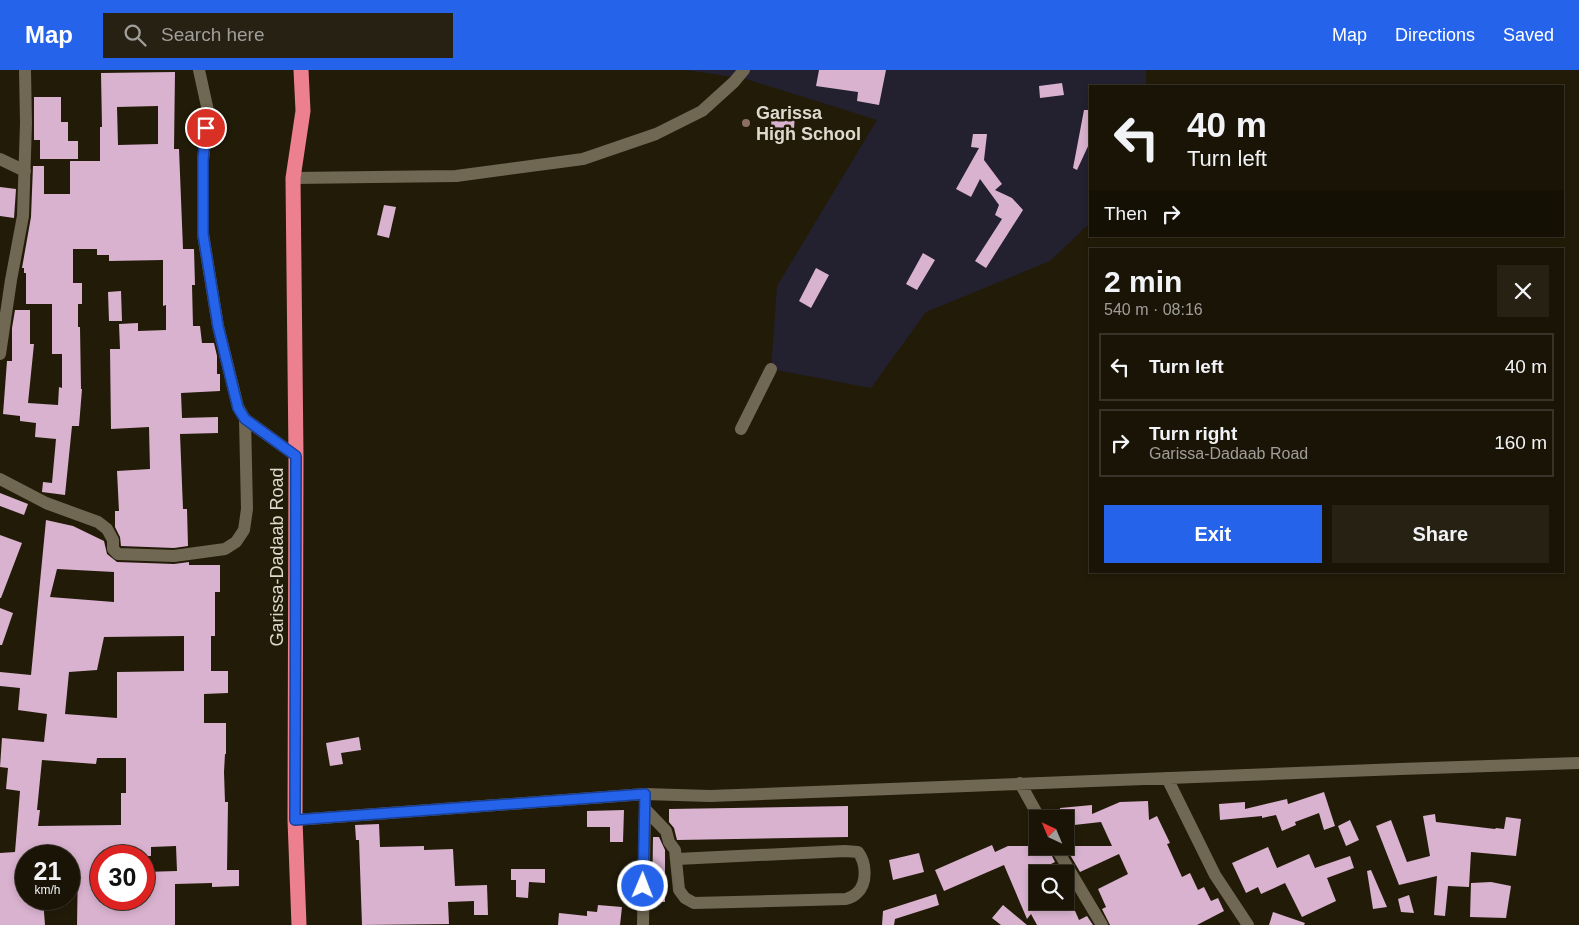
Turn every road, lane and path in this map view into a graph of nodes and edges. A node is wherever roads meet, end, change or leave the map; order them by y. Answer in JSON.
{"nodes":[{"id":1,"x":25,"y":70,"type":"edge"},
{"id":2,"x":199,"y":70,"type":"edge"},
{"id":3,"x":301,"y":70,"type":"edge"},
{"id":4,"x":744,"y":70,"type":"edge"},
{"id":5,"x":0,"y":160,"type":"edge"},
{"id":6,"x":25,"y":171,"type":"junction"},
{"id":7,"x":293,"y":178,"type":"junction"},
{"id":8,"x":0,"y":354,"type":"edge"},
{"id":9,"x":771,"y":369,"type":"dead end"},
{"id":10,"x":245,"y":419,"type":"junction"},
{"id":11,"x":742,"y":429,"type":"dead end"},
{"id":12,"x":296,"y":456,"type":"junction"},
{"id":13,"x":0,"y":479,"type":"edge"},
{"id":14,"x":1579,"y":763,"type":"edge"},
{"id":15,"x":1168,"y":778,"type":"junction"},
{"id":16,"x":1020,"y":783,"type":"junction"},
{"id":17,"x":645,"y":794,"type":"junction"},
{"id":18,"x":645,"y":808,"type":"junction"},
{"id":19,"x":1035,"y":810,"type":"edge"},
{"id":20,"x":295,"y":820,"type":"junction"},
{"id":21,"x":1060,"y":855,"type":"edge"},
{"id":22,"x":677,"y":859,"type":"junction"},
{"id":23,"x":299,"y":925,"type":"edge"},
{"id":24,"x":643,"y":925,"type":"edge"},
{"id":25,"x":1102,"y":925,"type":"edge"},
{"id":26,"x":1248,"y":925,"type":"edge"}],
"edges":[{"from":1,"to":6,"type":"street"},
{"from":2,"to":10,"type":"street"},
{"from":3,"to":7,"type":"highway","name":"Garissa-Dadaab Road"},
{"from":4,"to":7,"type":"street"},
{"from":5,"to":6,"type":"street"},
{"from":6,"to":8,"type":"street"},
{"from":7,"to":12,"type":"highway","name":"Garissa-Dadaab Road"},
{"from":9,"to":11,"type":"street"},
{"from":10,"to":12,"type":"street"},
{"from":10,"to":13,"type":"street"},
{"from":12,"to":20,"type":"highway","name":"Garissa-Dadaab Road"},
{"from":14,"to":15,"type":"street"},
{"from":15,"to":16,"type":"street"},
{"from":15,"to":26,"type":"street"},
{"from":16,"to":17,"type":"street"},
{"from":16,"to":19,"type":"street"},
{"from":17,"to":18,"type":"street"},
{"from":17,"to":20,"type":"street"},
{"from":18,"to":22,"type":"street"},
{"from":18,"to":24,"type":"street"},
{"from":20,"to":23,"type":"highway","name":"Garissa-Dadaab Road"},
{"from":21,"to":25,"type":"street"},
{"from":22,"to":22,"type":"street"}]}
